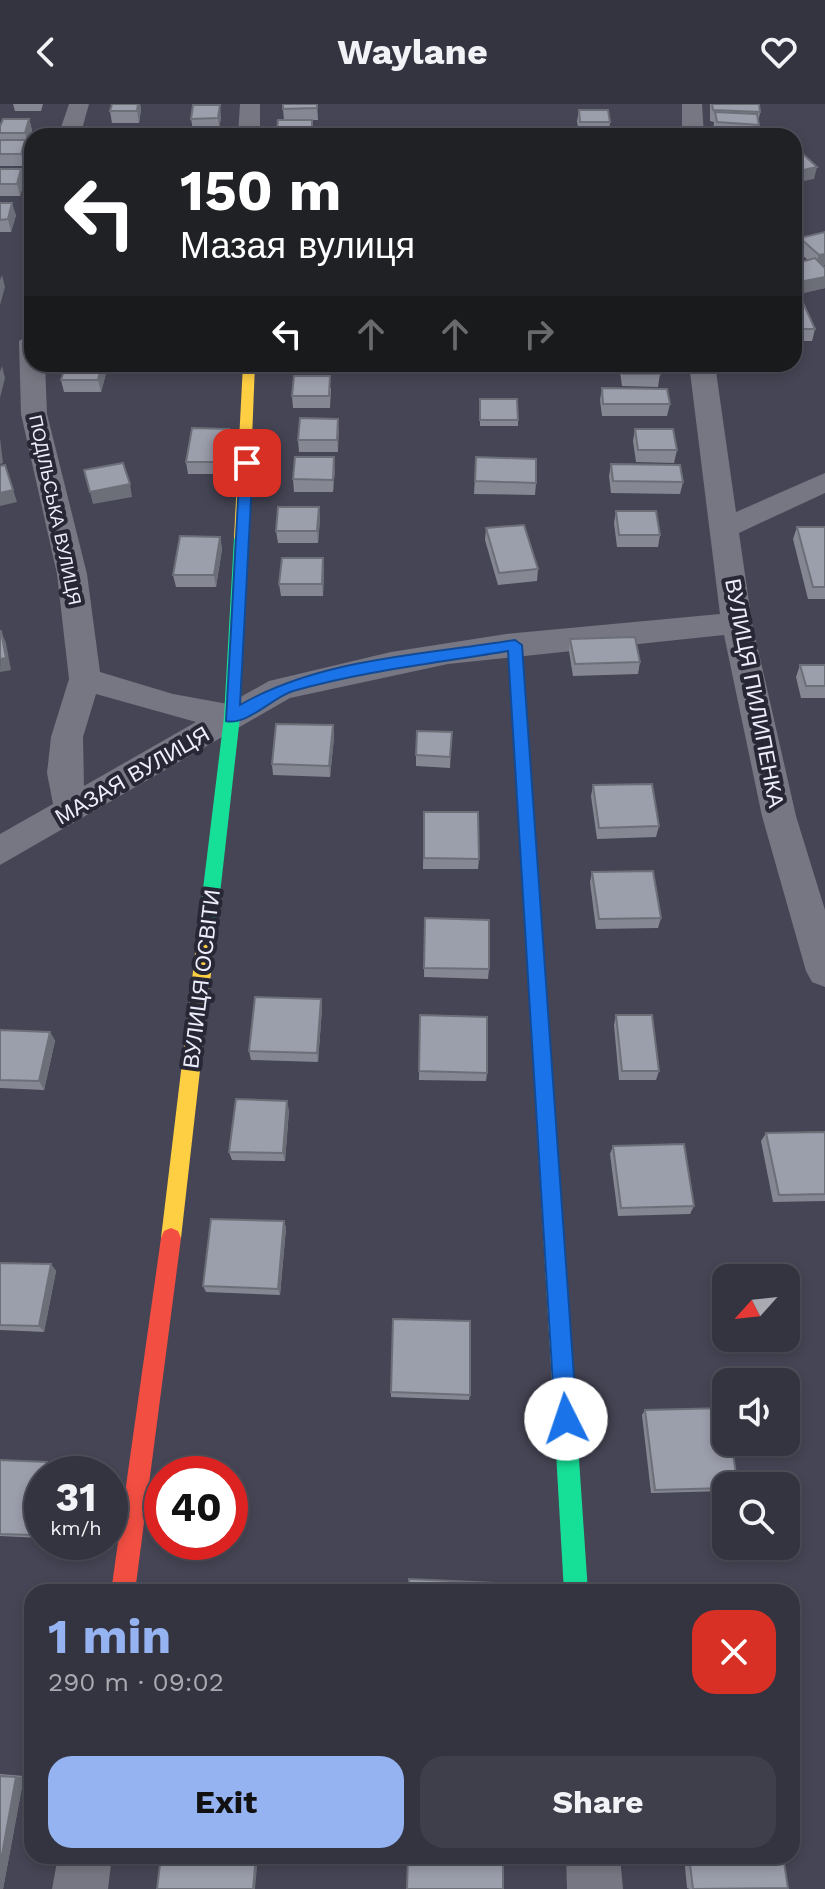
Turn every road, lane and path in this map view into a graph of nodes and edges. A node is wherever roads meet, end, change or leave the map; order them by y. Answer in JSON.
{"nodes":[{"id":1,"x":79,"y":104,"type":"edge"},
{"id":2,"x":250,"y":104,"type":"edge"},
{"id":3,"x":692,"y":104,"type":"edge"},
{"id":4,"x":72,"y":128,"type":"edge"},
{"id":5,"x":249,"y":128,"type":"edge"},
{"id":6,"x":693,"y":128,"type":"edge"},
{"id":7,"x":33,"y":372,"type":"edge"},
{"id":8,"x":249,"y":372,"type":"edge"},
{"id":9,"x":703,"y":372,"type":"edge"},
{"id":10,"x":825,"y":482,"type":"edge"},
{"id":11,"x":726,"y":528,"type":"junction"},
{"id":12,"x":737,"y":623,"type":"junction"},
{"id":13,"x":515,"y":645,"type":"junction"},
{"id":14,"x":85,"y":679,"type":"junction"},
{"id":15,"x":232,"y":717,"type":"junction"},
{"id":16,"x":71,"y":809,"type":"junction"},
{"id":17,"x":0,"y":851,"type":"edge"},
{"id":18,"x":825,"y":971,"type":"edge"},
{"id":19,"x":124,"y":1584,"type":"edge"},
{"id":20,"x":575,"y":1584,"type":"edge"},
{"id":21,"x":84,"y":1864,"type":"edge"},
{"id":22,"x":593,"y":1864,"type":"edge"},
{"id":23,"x":80,"y":1889,"type":"edge"},
{"id":24,"x":595,"y":1889,"type":"edge"}],
"edges":[{"from":1,"to":4,"type":"street"},
{"from":2,"to":5,"type":"street"},
{"from":3,"to":6,"type":"street"},
{"from":7,"to":14,"type":"street","name":"ПОДІЛЬСЬКА ВУЛИЦЯ"},
{"from":8,"to":15,"type":"street","name":"ВУЛИЦЯ ОСВІТИ"},
{"from":9,"to":11,"type":"street","name":"ВУЛИЦЯ ПИЛИПЕНКА"},
{"from":10,"to":11,"type":"street"},
{"from":11,"to":12,"type":"street","name":"ВУЛИЦЯ ПИЛИПЕНКА"},
{"from":12,"to":13,"type":"street","name":"МАЗАЯ ВУЛИЦЯ"},
{"from":12,"to":18,"type":"street","name":"ВУЛИЦЯ ПИЛИПЕНКА"},
{"from":13,"to":15,"type":"street","name":"МАЗАЯ ВУЛИЦЯ"},
{"from":13,"to":20,"type":"street"},
{"from":14,"to":15,"type":"street"},
{"from":14,"to":16,"type":"street"},
{"from":15,"to":16,"type":"street","name":"МАЗАЯ ВУЛИЦЯ"},
{"from":15,"to":19,"type":"street","name":"ВУЛИЦЯ ОСВІТИ"},
{"from":16,"to":17,"type":"street","name":"МАЗАЯ ВУЛИЦЯ"},
{"from":21,"to":23,"type":"street"},
{"from":22,"to":24,"type":"street"}]}
